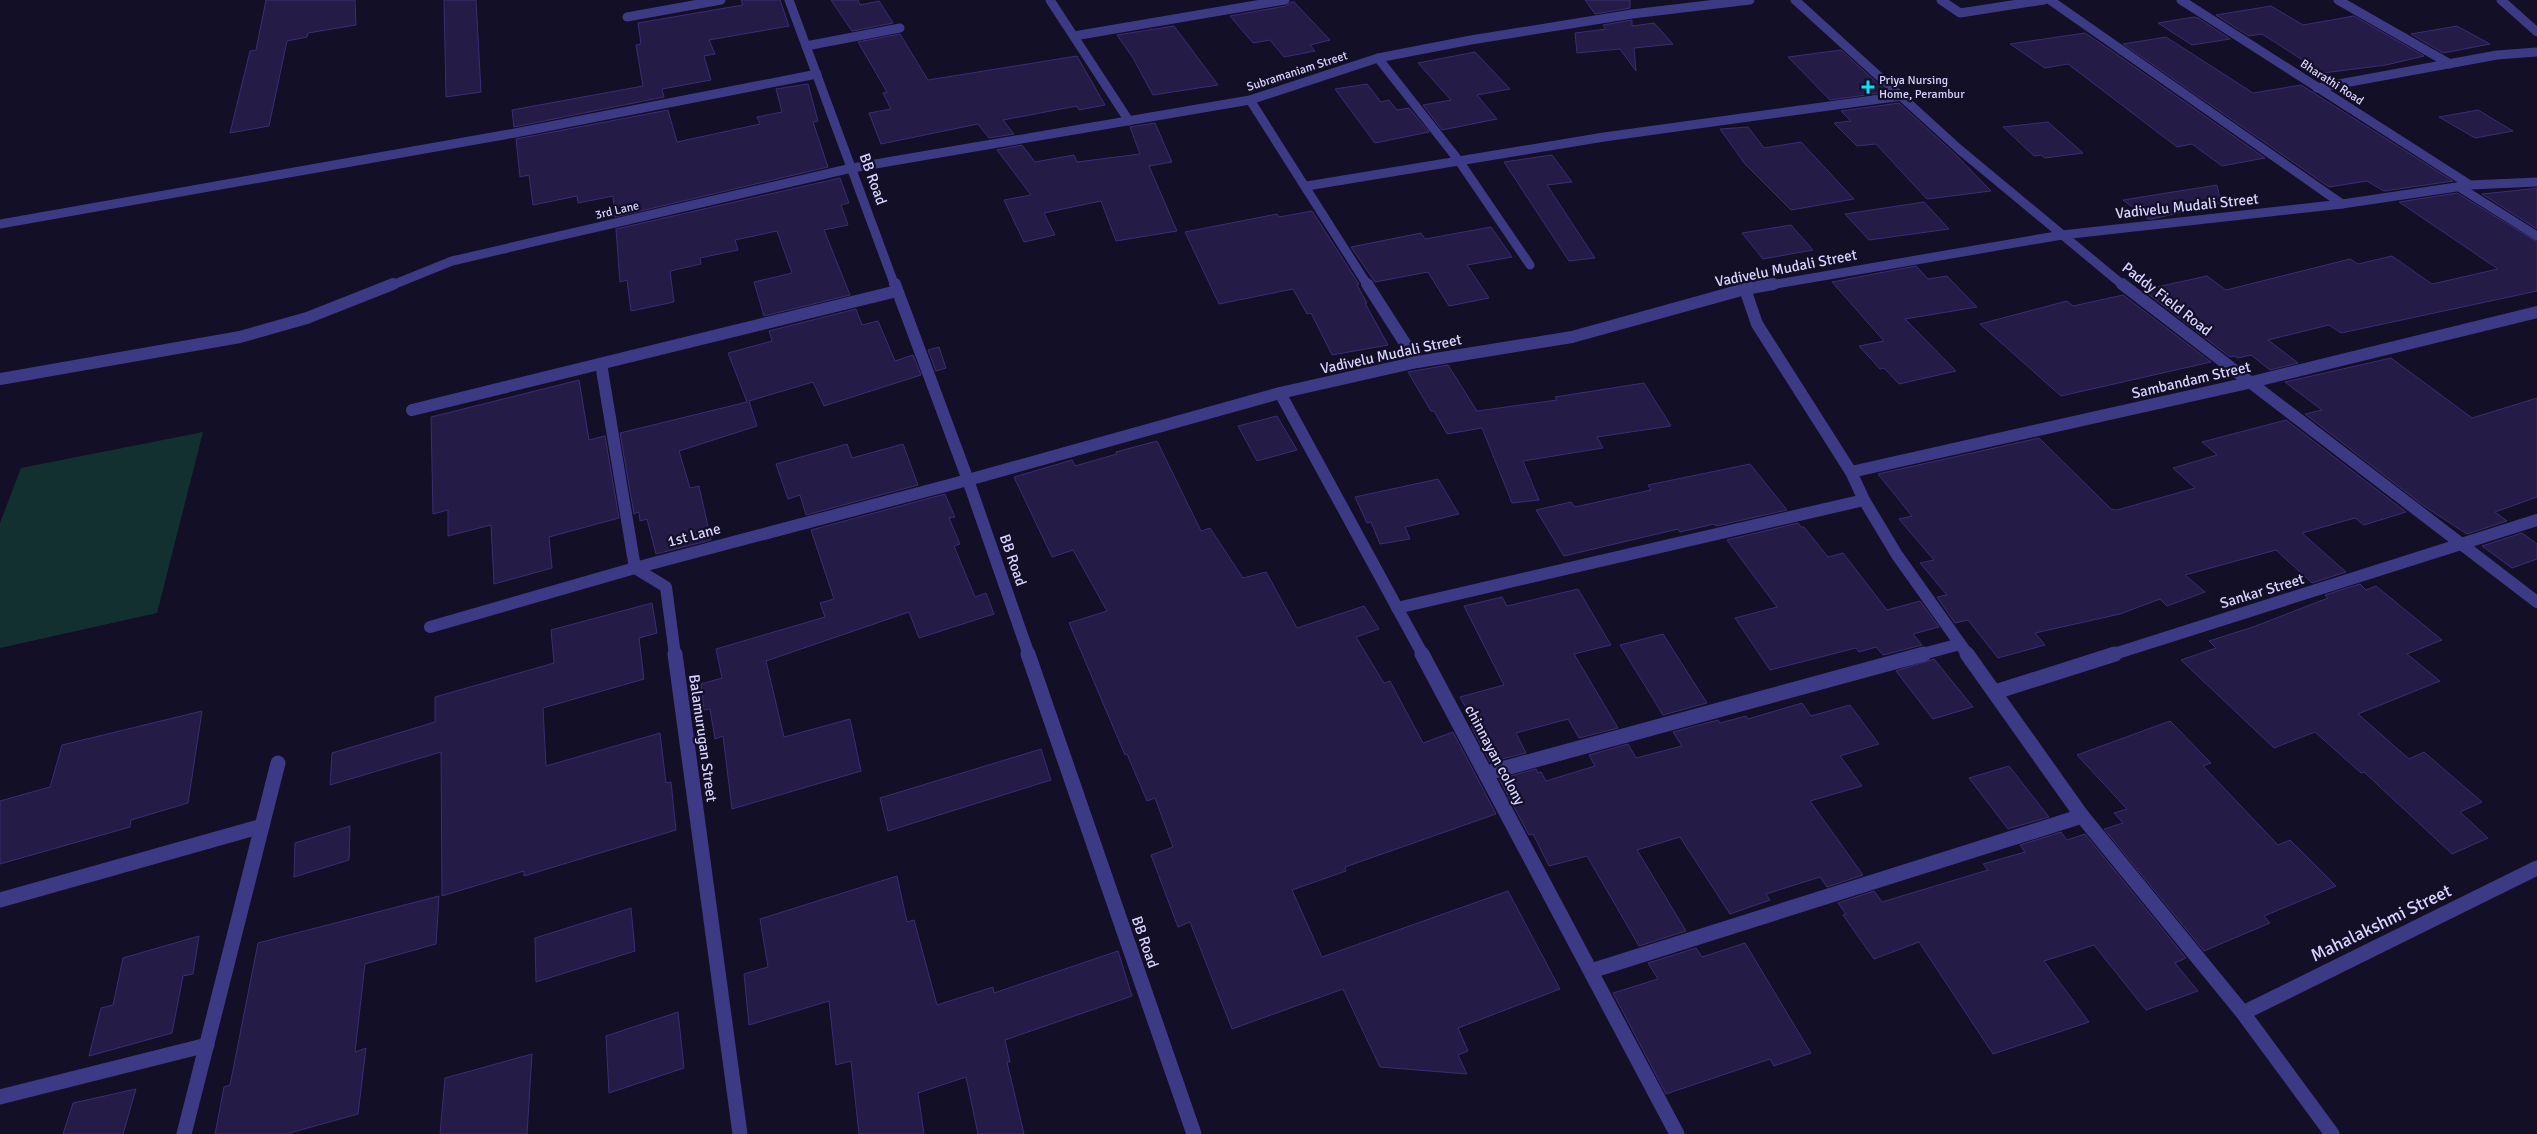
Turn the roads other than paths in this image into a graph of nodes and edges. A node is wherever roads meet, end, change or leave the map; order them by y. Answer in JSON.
{"nodes":[{"id":1,"x":721,"y":0,"type":"edge"},
{"id":2,"x":789,"y":0,"type":"edge"},
{"id":3,"x":1050,"y":0,"type":"edge"},
{"id":4,"x":1285,"y":0,"type":"edge"},
{"id":5,"x":1750,"y":0,"type":"edge"},
{"id":6,"x":1795,"y":0,"type":"edge"},
{"id":7,"x":1941,"y":0,"type":"edge"},
{"id":8,"x":2044,"y":0,"type":"edge"},
{"id":9,"x":2050,"y":0,"type":"edge"},
{"id":10,"x":2181,"y":0,"type":"edge"},
{"id":11,"x":2338,"y":0,"type":"edge"},
{"id":12,"x":2501,"y":0,"type":"edge"},
{"id":13,"x":627,"y":16,"type":"dead end"},
{"id":14,"x":900,"y":28,"type":"dead end"},
{"id":15,"x":2537,"y":32,"type":"edge"},
{"id":16,"x":1074,"y":36,"type":"junction"},
{"id":17,"x":806,"y":46,"type":"junction"},
{"id":18,"x":2537,"y":52,"type":"edge"},
{"id":19,"x":1378,"y":58,"type":"junction"},
{"id":20,"x":2450,"y":64,"type":"junction"},
{"id":21,"x":816,"y":74,"type":"junction"},
{"id":22,"x":2317,"y":88,"type":"junction"},
{"id":23,"x":1902,"y":96,"type":"junction"},
{"id":24,"x":1250,"y":100,"type":"junction"},
{"id":25,"x":1129,"y":121,"type":"junction"},
{"id":26,"x":1459,"y":161,"type":"junction"},
{"id":27,"x":852,"y":168,"type":"junction"},
{"id":28,"x":2537,"y":182,"type":"edge"},
{"id":29,"x":2470,"y":185,"type":"junction"},
{"id":30,"x":1307,"y":186,"type":"junction"},
{"id":31,"x":2458,"y":187,"type":"junction"},
{"id":32,"x":2342,"y":204,"type":"junction"},
{"id":33,"x":0,"y":224,"type":"edge"},
{"id":34,"x":2062,"y":235,"type":"junction"},
{"id":35,"x":2537,"y":236,"type":"edge"},
{"id":36,"x":1530,"y":265,"type":"dead end"},
{"id":37,"x":1745,"y":289,"type":"junction"},
{"id":38,"x":897,"y":291,"type":"junction"},
{"id":39,"x":2537,"y":312,"type":"edge"},
{"id":40,"x":1417,"y":362,"type":"junction"},
{"id":41,"x":601,"y":364,"type":"junction"},
{"id":42,"x":0,"y":379,"type":"edge"},
{"id":43,"x":2248,"y":383,"type":"junction"},
{"id":44,"x":1280,"y":393,"type":"junction"},
{"id":45,"x":412,"y":410,"type":"dead end"},
{"id":46,"x":1851,"y":472,"type":"junction"},
{"id":47,"x":968,"y":480,"type":"junction"},
{"id":48,"x":1864,"y":500,"type":"junction"},
{"id":49,"x":2537,"y":520,"type":"edge"},
{"id":50,"x":2462,"y":545,"type":"junction"},
{"id":51,"x":635,"y":568,"type":"junction"},
{"id":52,"x":2537,"y":602,"type":"edge"},
{"id":53,"x":1397,"y":608,"type":"junction"},
{"id":54,"x":430,"y":627,"type":"dead end"},
{"id":55,"x":1960,"y":644,"type":"junction"},
{"id":56,"x":1995,"y":692,"type":"junction"},
{"id":57,"x":278,"y":763,"type":"dead end"},
{"id":58,"x":1487,"y":773,"type":"junction"},
{"id":59,"x":2082,"y":816,"type":"junction"},
{"id":60,"x":262,"y":826,"type":"junction"},
{"id":61,"x":2537,"y":868,"type":"edge"},
{"id":62,"x":0,"y":900,"type":"edge"},
{"id":63,"x":1591,"y":971,"type":"junction"},
{"id":64,"x":2243,"y":1013,"type":"junction"},
{"id":65,"x":207,"y":1045,"type":"junction"},
{"id":66,"x":0,"y":1097,"type":"edge"},
{"id":67,"x":184,"y":1134,"type":"edge"},
{"id":68,"x":740,"y":1134,"type":"edge"},
{"id":69,"x":1194,"y":1134,"type":"edge"},
{"id":70,"x":1677,"y":1134,"type":"edge"},
{"id":71,"x":2332,"y":1134,"type":"edge"}],
"edges":[{"from":1,"to":13,"type":"street"},
{"from":2,"to":17,"type":"street","name":"BB Road"},
{"from":3,"to":16,"type":"street"},
{"from":4,"to":16,"type":"street"},
{"from":5,"to":19,"type":"street","name":"Subramaniam Street"},
{"from":6,"to":23,"type":"street","name":"Paddy Field Road"},
{"from":7,"to":8,"type":"street"},
{"from":9,"to":32,"type":"street"},
{"from":10,"to":22,"type":"street","name":"Bharathi Road"},
{"from":11,"to":20,"type":"street"},
{"from":12,"to":15,"type":"street"},
{"from":14,"to":17,"type":"street"},
{"from":16,"to":25,"type":"street"},
{"from":17,"to":21,"type":"street","name":"BB Road"},
{"from":18,"to":20,"type":"street"},
{"from":19,"to":24,"type":"street","name":"Subramaniam Street"},
{"from":19,"to":26,"type":"street"},
{"from":20,"to":22,"type":"street"},
{"from":21,"to":27,"type":"street","name":"BB Road"},
{"from":21,"to":33,"type":"street"},
{"from":22,"to":29,"type":"street","name":"Bharathi Road"},
{"from":23,"to":26,"type":"street"},
{"from":23,"to":34,"type":"street","name":"Paddy Field Road"},
{"from":24,"to":25,"type":"street","name":"Subramaniam Street"},
{"from":24,"to":30,"type":"street"},
{"from":25,"to":27,"type":"street","name":"Subramaniam Street"},
{"from":26,"to":30,"type":"street"},
{"from":26,"to":36,"type":"street"},
{"from":27,"to":38,"type":"street","name":"BB Road"},
{"from":27,"to":42,"type":"street","name":"3rd Lane"},
{"from":28,"to":29,"type":"street","name":"Vadivelu Mudali Street"},
{"from":29,"to":31,"type":"street","name":"Vadivelu Mudali Street"},
{"from":30,"to":40,"type":"street"},
{"from":31,"to":32,"type":"street","name":"Vadivelu Mudali Street"},
{"from":31,"to":35,"type":"street"},
{"from":32,"to":34,"type":"street","name":"Vadivelu Mudali Street"},
{"from":34,"to":37,"type":"street","name":"Vadivelu Mudali Street"},
{"from":34,"to":43,"type":"street","name":"Paddy Field Road"},
{"from":37,"to":40,"type":"street","name":"Vadivelu Mudali Street"},
{"from":37,"to":46,"type":"street"},
{"from":38,"to":41,"type":"street"},
{"from":38,"to":47,"type":"street","name":"BB Road"},
{"from":39,"to":43,"type":"street","name":"Sambandam Street"},
{"from":40,"to":44,"type":"street","name":"Vadivelu Mudali Street"},
{"from":41,"to":45,"type":"street"},
{"from":41,"to":51,"type":"street"},
{"from":43,"to":46,"type":"street","name":"Sambandam Street"},
{"from":43,"to":50,"type":"street","name":"Paddy Field Road"},
{"from":44,"to":47,"type":"street","name":"Vadivelu Mudali Street"},
{"from":44,"to":53,"type":"street","name":"chinnayan colony"},
{"from":46,"to":48,"type":"street"},
{"from":47,"to":51,"type":"street","name":"1st Lane"},
{"from":47,"to":69,"type":"street","name":"BB Road"},
{"from":48,"to":53,"type":"street"},
{"from":48,"to":55,"type":"street"},
{"from":49,"to":50,"type":"street","name":"Sankar Street"},
{"from":50,"to":52,"type":"street","name":"Paddy Field Road"},
{"from":50,"to":56,"type":"street","name":"Sankar Street"},
{"from":51,"to":54,"type":"street","name":"1st Lane"},
{"from":51,"to":68,"type":"street","name":"Balamurugan Street"},
{"from":53,"to":58,"type":"street","name":"chinnayan colony"},
{"from":55,"to":56,"type":"street"},
{"from":55,"to":58,"type":"street"},
{"from":56,"to":59,"type":"street"},
{"from":57,"to":60,"type":"street"},
{"from":58,"to":63,"type":"street","name":"chinnayan colony"},
{"from":59,"to":63,"type":"street"},
{"from":59,"to":64,"type":"street"},
{"from":60,"to":62,"type":"street"},
{"from":60,"to":65,"type":"street"},
{"from":61,"to":64,"type":"street","name":"Mahalakshmi Street"},
{"from":63,"to":70,"type":"street","name":"chinnayan colony"},
{"from":64,"to":71,"type":"street"},
{"from":65,"to":66,"type":"street"},
{"from":65,"to":67,"type":"street"}]}
